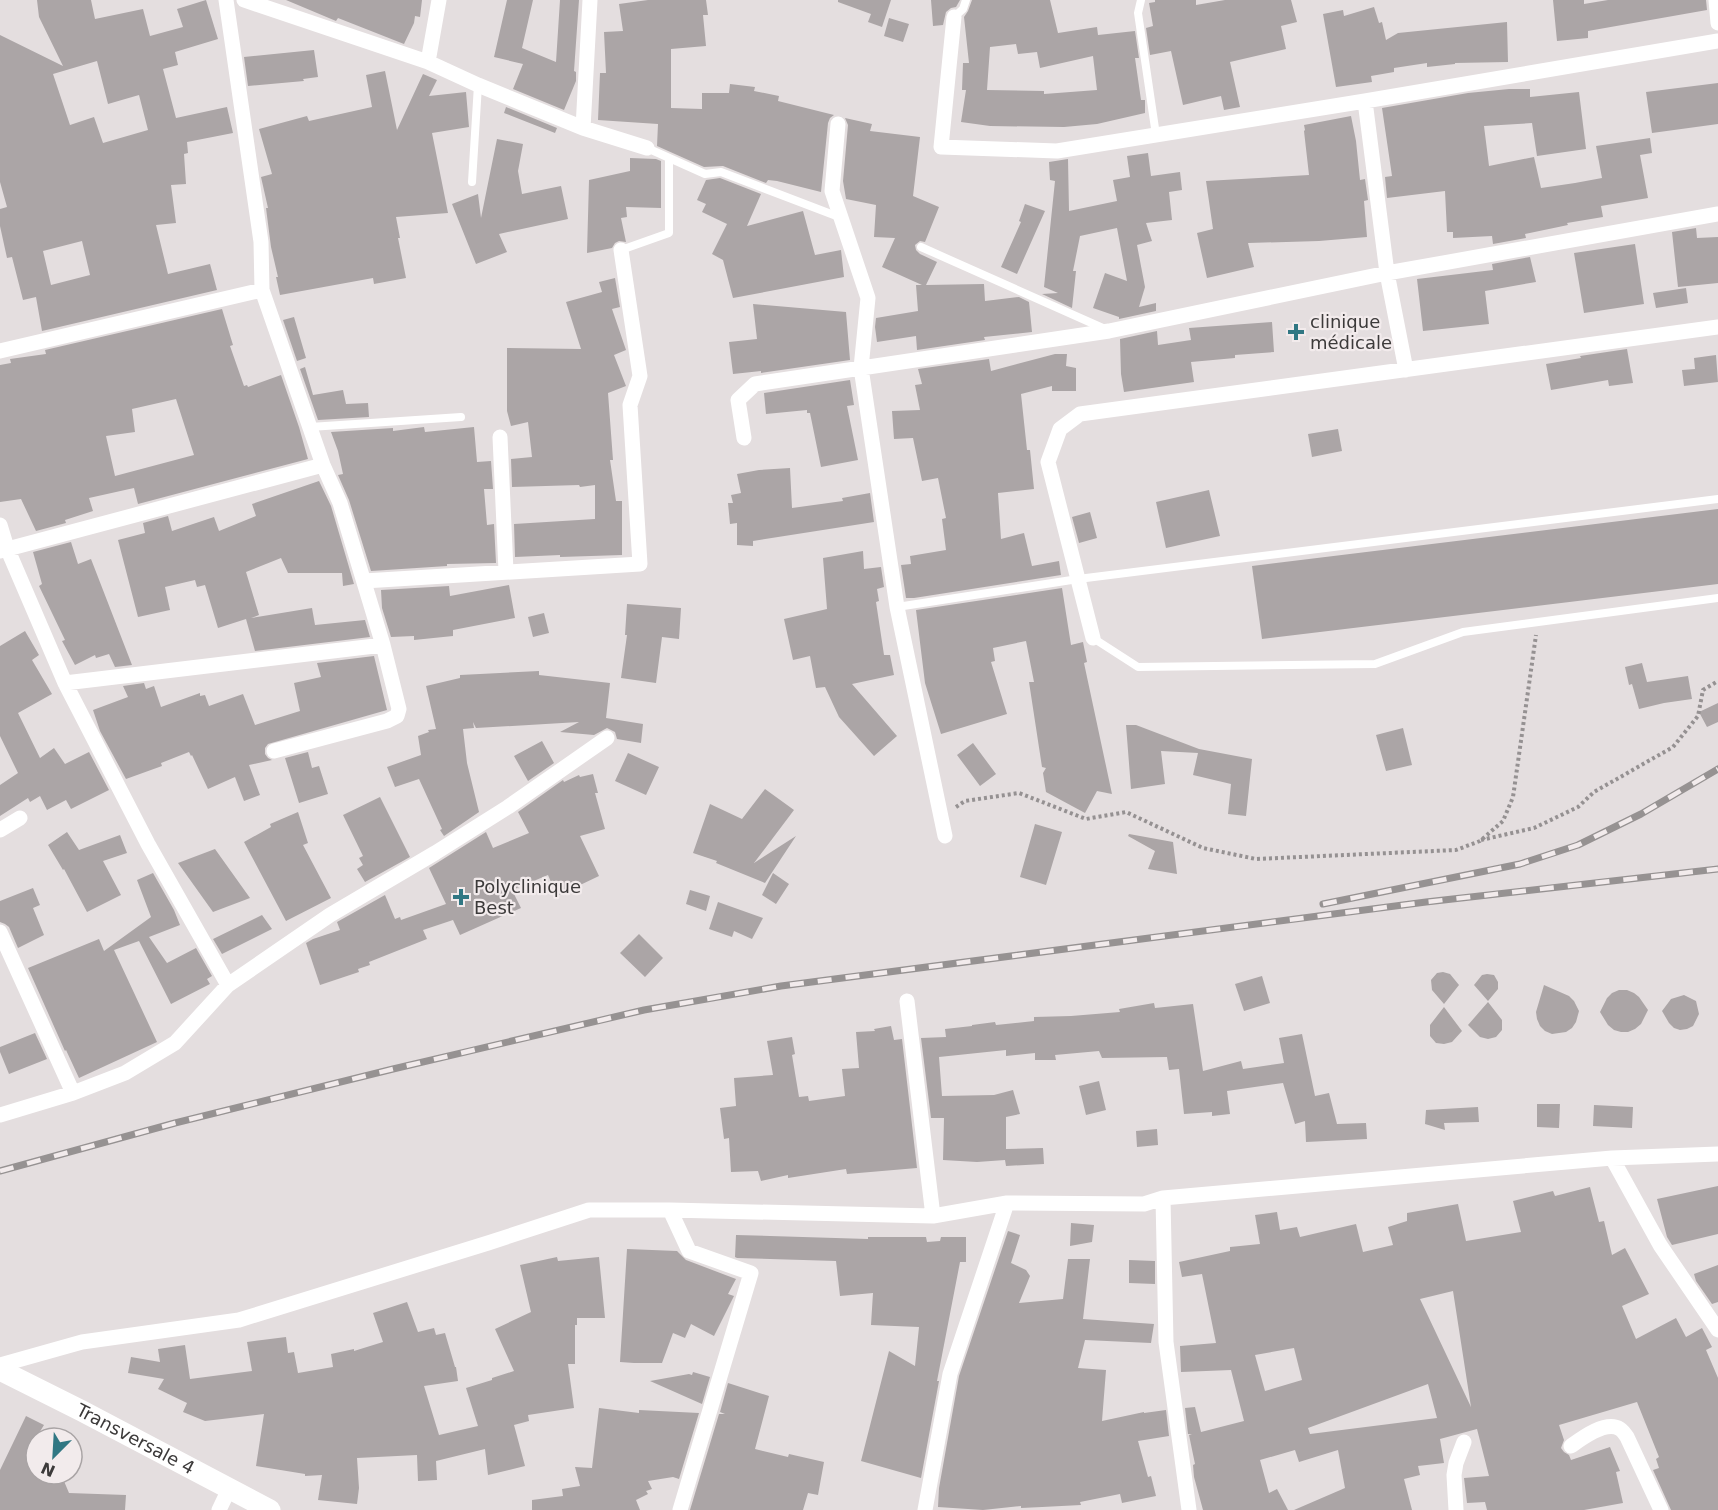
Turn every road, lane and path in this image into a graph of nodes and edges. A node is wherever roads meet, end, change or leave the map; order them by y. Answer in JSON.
{"nodes":[{"id":1,"x":226,"y":0,"type":"edge"},
{"id":2,"x":244,"y":0,"type":"edge"},
{"id":3,"x":439,"y":0,"type":"edge"},
{"id":4,"x":590,"y":0,"type":"edge"},
{"id":5,"x":966,"y":0,"type":"edge"},
{"id":6,"x":1141,"y":0,"type":"edge"},
{"id":7,"x":1716,"y":0,"type":"edge"},
{"id":8,"x":954,"y":17,"type":"joint"},
{"id":9,"x":1718,"y":23,"type":"edge"},
{"id":10,"x":1718,"y":41,"type":"edge"},
{"id":11,"x":428,"y":62,"type":"junction"},
{"id":12,"x":478,"y":85,"type":"junction"},
{"id":13,"x":1365,"y":101,"type":"junction"},
{"id":14,"x":837,"y":124,"type":"dead end"},
{"id":15,"x":583,"y":128,"type":"junction"},
{"id":16,"x":1156,"y":135,"type":"junction"},
{"id":17,"x":647,"y":148,"type":"joint"},
{"id":18,"x":669,"y":158,"type":"junction"},
{"id":19,"x":472,"y":182,"type":"dead end"},
{"id":20,"x":1718,"y":214,"type":"edge"},
{"id":21,"x":841,"y":218,"type":"junction"},
{"id":22,"x":921,"y":247,"type":"dead end"},
{"id":23,"x":621,"y":250,"type":"joint"},
{"id":24,"x":1387,"y":273,"type":"junction"},
{"id":25,"x":262,"y":290,"type":"junction"},
{"id":26,"x":1718,"y":327,"type":"edge"},
{"id":27,"x":1109,"y":331,"type":"junction"},
{"id":28,"x":0,"y":351,"type":"edge"},
{"id":29,"x":861,"y":368,"type":"junction"},
{"id":30,"x":1406,"y":370,"type":"junction"},
{"id":31,"x":461,"y":417,"type":"dead end"},
{"id":32,"x":310,"y":427,"type":"junction"},
{"id":33,"x":500,"y":437,"type":"dead end"},
{"id":34,"x":744,"y":438,"type":"dead end"},
{"id":35,"x":323,"y":465,"type":"junction"},
{"id":36,"x":1718,"y":499,"type":"edge"},
{"id":37,"x":0,"y":525,"type":"edge"},
{"id":38,"x":4,"y":550,"type":"edge"},
{"id":39,"x":506,"y":571,"type":"junction"},
{"id":40,"x":1078,"y":579,"type":"junction"},
{"id":41,"x":364,"y":581,"type":"junction"},
{"id":42,"x":1718,"y":598,"type":"edge"},
{"id":43,"x":897,"y":607,"type":"junction"},
{"id":44,"x":1537,"y":622,"type":"junction"},
{"id":45,"x":1093,"y":638,"type":"joint"},
{"id":46,"x":383,"y":645,"type":"junction"},
{"id":47,"x":1718,"y":681,"type":"edge"},
{"id":48,"x":65,"y":683,"type":"junction"},
{"id":49,"x":607,"y":738,"type":"dead end"},
{"id":50,"x":274,"y":751,"type":"dead end"},
{"id":51,"x":941,"y":816,"type":"junction"},
{"id":52,"x":20,"y":819,"type":"dead end"},
{"id":53,"x":0,"y":830,"type":"edge"},
{"id":54,"x":945,"y":836,"type":"dead end"},
{"id":55,"x":1480,"y":841,"type":"junction"},
{"id":56,"x":0,"y":932,"type":"edge"},
{"id":57,"x":228,"y":985,"type":"junction"},
{"id":58,"x":907,"y":1001,"type":"dead end"},
{"id":59,"x":73,"y":1093,"type":"junction"},
{"id":60,"x":0,"y":1115,"type":"edge"},
{"id":61,"x":1718,"y":1154,"type":"edge"},
{"id":62,"x":1612,"y":1158,"type":"junction"},
{"id":63,"x":1163,"y":1198,"type":"junction"},
{"id":64,"x":1008,"y":1203,"type":"junction"},
{"id":65,"x":670,"y":1210,"type":"junction"},
{"id":66,"x":933,"y":1216,"type":"junction"},
{"id":67,"x":1718,"y":1330,"type":"edge"},
{"id":68,"x":0,"y":1365,"type":"edge"},
{"id":69,"x":0,"y":1370,"type":"edge"},
{"id":70,"x":1464,"y":1442,"type":"dead end"},
{"id":71,"x":1571,"y":1446,"type":"dead end"},
{"id":72,"x":230,"y":1487,"type":"junction"},
{"id":73,"x":219,"y":1510,"type":"edge"},
{"id":74,"x":270,"y":1510,"type":"edge"},
{"id":75,"x":680,"y":1510,"type":"edge"},
{"id":76,"x":925,"y":1510,"type":"edge"},
{"id":77,"x":1189,"y":1510,"type":"edge"},
{"id":78,"x":1456,"y":1510,"type":"edge"},
{"id":79,"x":1661,"y":1510,"type":"edge"}],
"edges":[{"from":1,"to":25,"type":"street"},
{"from":2,"to":11,"type":"street"},
{"from":3,"to":11,"type":"street"},
{"from":4,"to":15,"type":"street"},
{"from":5,"to":8,"type":"lane"},
{"from":6,"to":16,"type":"lane"},
{"from":7,"to":9,"type":"street"},
{"from":8,"to":16,"type":"street"},
{"from":10,"to":13,"type":"street"},
{"from":11,"to":12,"type":"street"},
{"from":12,"to":15,"type":"street"},
{"from":12,"to":19,"type":"lane"},
{"from":13,"to":16,"type":"street"},
{"from":13,"to":24,"type":"street"},
{"from":14,"to":21,"type":"street"},
{"from":15,"to":17,"type":"street"},
{"from":17,"to":18,"type":"lane"},
{"from":18,"to":21,"type":"lane"},
{"from":18,"to":23,"type":"lane"},
{"from":20,"to":24,"type":"street"},
{"from":21,"to":29,"type":"street"},
{"from":22,"to":27,"type":"lane"},
{"from":23,"to":39,"type":"street"},
{"from":24,"to":27,"type":"street"},
{"from":24,"to":30,"type":"street"},
{"from":25,"to":28,"type":"street"},
{"from":25,"to":32,"type":"street"},
{"from":26,"to":30,"type":"street"},
{"from":27,"to":29,"type":"street"},
{"from":29,"to":34,"type":"street"},
{"from":29,"to":43,"type":"street"},
{"from":30,"to":40,"type":"street"},
{"from":31,"to":32,"type":"lane"},
{"from":32,"to":35,"type":"street"},
{"from":33,"to":39,"type":"street"},
{"from":35,"to":38,"type":"street"},
{"from":35,"to":41,"type":"street"},
{"from":36,"to":40,"type":"lane"},
{"from":37,"to":38,"type":"street"},
{"from":38,"to":48,"type":"street"},
{"from":39,"to":41,"type":"street"},
{"from":40,"to":43,"type":"lane"},
{"from":40,"to":45,"type":"street"},
{"from":41,"to":46,"type":"street"},
{"from":42,"to":44,"type":"lane"},
{"from":43,"to":51,"type":"street"},
{"from":44,"to":45,"type":"lane"},
{"from":44,"to":55,"type":"path"},
{"from":46,"to":48,"type":"street"},
{"from":46,"to":50,"type":"street"},
{"from":47,"to":55,"type":"path"},
{"from":48,"to":57,"type":"street"},
{"from":49,"to":57,"type":"street"},
{"from":51,"to":54,"type":"street"},
{"from":51,"to":55,"type":"path"},
{"from":52,"to":53,"type":"street"},
{"from":56,"to":59,"type":"street"},
{"from":57,"to":59,"type":"street"},
{"from":58,"to":66,"type":"street"},
{"from":59,"to":60,"type":"street"},
{"from":61,"to":62,"type":"street"},
{"from":62,"to":63,"type":"street"},
{"from":62,"to":67,"type":"street"},
{"from":63,"to":64,"type":"street"},
{"from":63,"to":77,"type":"street"},
{"from":64,"to":66,"type":"street"},
{"from":64,"to":76,"type":"street"},
{"from":65,"to":66,"type":"street"},
{"from":65,"to":68,"type":"street"},
{"from":65,"to":75,"type":"street"},
{"from":69,"to":72,"type":"main road","name":"Transversale 4"},
{"from":70,"to":78,"type":"street"},
{"from":71,"to":79,"type":"street"},
{"from":72,"to":73,"type":"street"},
{"from":72,"to":74,"type":"main road","name":"Transversale 4"}]}
